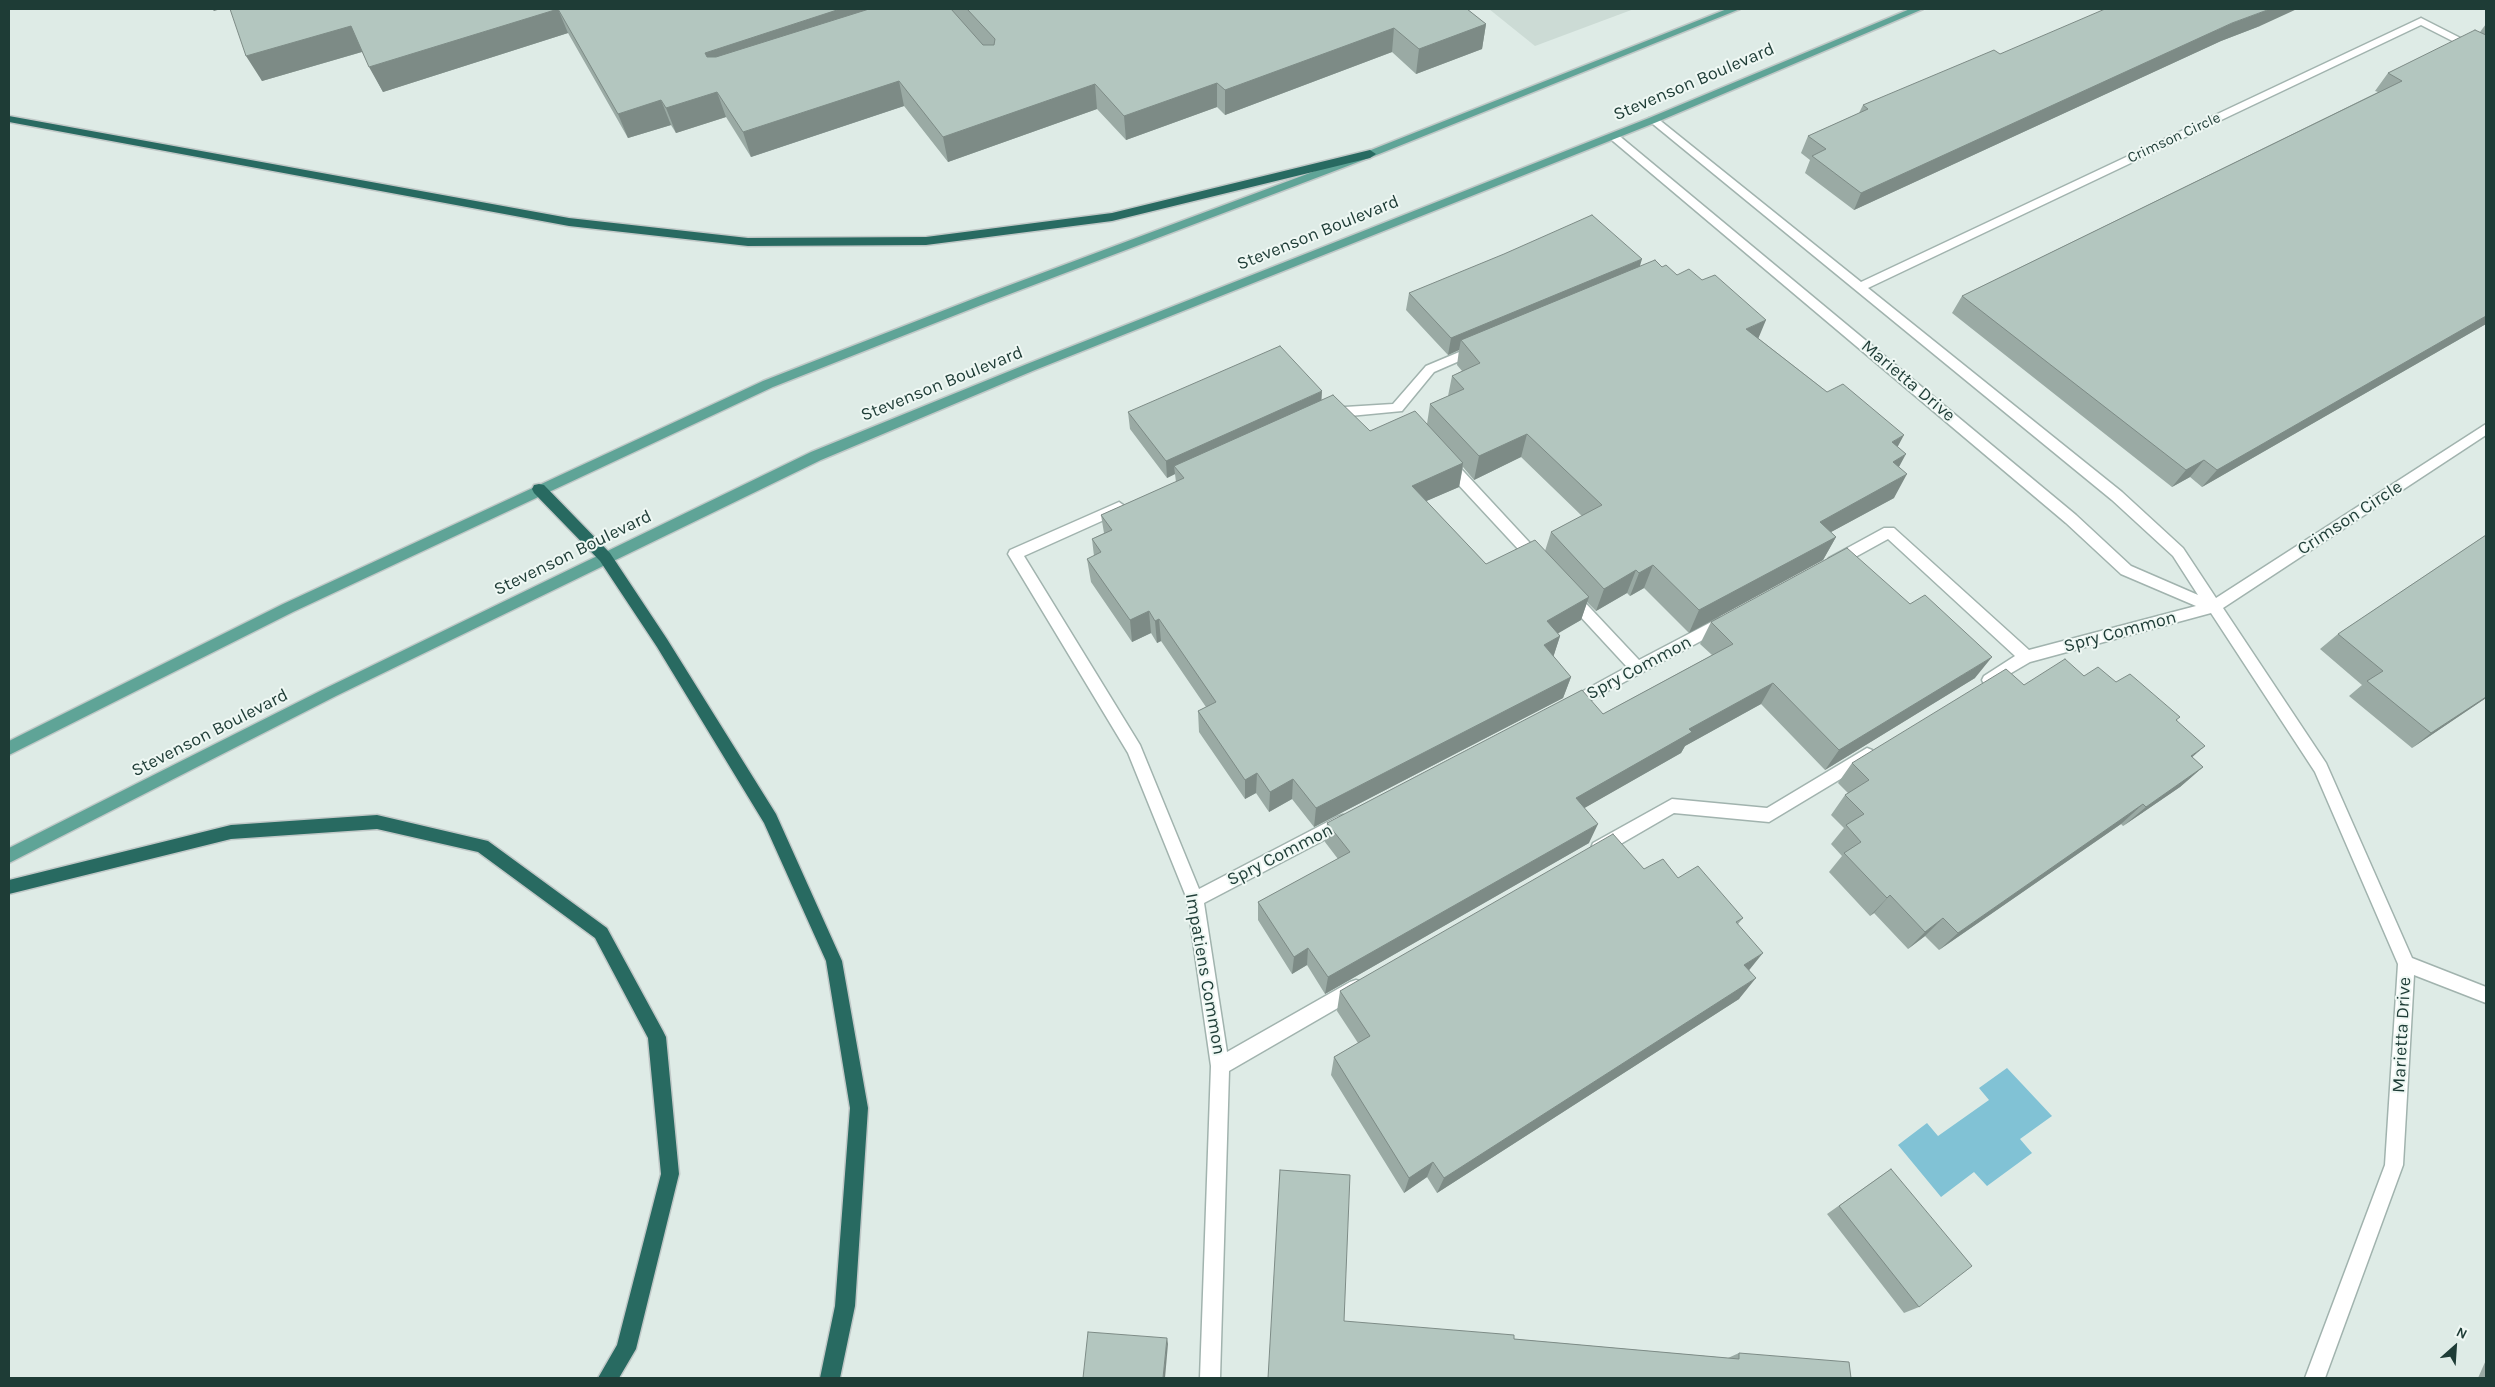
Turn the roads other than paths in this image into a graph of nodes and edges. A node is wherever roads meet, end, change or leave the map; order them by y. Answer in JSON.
{"nodes":[{"id":1,"x":1733,"y":9,"type":"edge"},
{"id":2,"x":1918,"y":9,"type":"edge"},
{"id":3,"x":2486,"y":55,"type":"edge"},
{"id":4,"x":9,"y":119,"type":"edge"},
{"id":5,"x":1653,"y":120,"type":"junction"},
{"id":6,"x":1612,"y":136,"type":"junction"},
{"id":7,"x":1370,"y":154,"type":"junction"},
{"id":8,"x":1860,"y":287,"type":"junction"},
{"id":9,"x":1485,"y":346,"type":"edge"},
{"id":10,"x":1321,"y":416,"type":"edge"},
{"id":11,"x":2486,"y":428,"type":"edge"},
{"id":12,"x":1437,"y":452,"type":"edge"},
{"id":13,"x":540,"y":489,"type":"junction"},
{"id":14,"x":1132,"y":502,"type":"edge"},
{"id":15,"x":605,"y":557,"type":"junction"},
{"id":16,"x":1544,"y":568,"type":"edge"},
{"id":17,"x":1820,"y":570,"type":"edge"},
{"id":18,"x":1564,"y":589,"type":"edge"},
{"id":19,"x":2214,"y":607,"type":"junction"},
{"id":20,"x":1733,"y":617,"type":"edge"},
{"id":21,"x":2026,"y":657,"type":"junction"},
{"id":22,"x":1638,"y":669,"type":"junction"},
{"id":23,"x":1977,"y":688,"type":"edge"},
{"id":24,"x":1558,"y":710,"type":"edge"},
{"id":25,"x":9,"y":748,"type":"edge"},
{"id":26,"x":1877,"y":749,"type":"edge"},
{"id":27,"x":1355,"y":816,"type":"edge"},
{"id":28,"x":1586,"y":855,"type":"edge"},
{"id":29,"x":9,"y":856,"type":"edge"},
{"id":30,"x":9,"y":887,"type":"edge"},
{"id":31,"x":1195,"y":899,"type":"junction"},
{"id":32,"x":2406,"y":964,"type":"junction"},
{"id":33,"x":1374,"y":978,"type":"edge"},
{"id":34,"x":2486,"y":995,"type":"edge"},
{"id":35,"x":1220,"y":1066,"type":"junction"},
{"id":36,"x":608,"y":1378,"type":"edge"},
{"id":37,"x":830,"y":1378,"type":"edge"},
{"id":38,"x":1210,"y":1378,"type":"edge"},
{"id":39,"x":2315,"y":1378,"type":"edge"}],
"edges":[{"from":1,"to":7,"type":"main road"},
{"from":2,"to":5,"type":"main road","name":"Stevenson Boulevard"},
{"from":3,"to":8,"type":"street","name":"Crimson Circle"},
{"from":4,"to":7,"type":"highway"},
{"from":5,"to":6,"type":"main road","name":"Stevenson Boulevard"},
{"from":5,"to":8,"type":"street","name":"Marietta Drive"},
{"from":6,"to":15,"type":"main road","name":"Stevenson Boulevard"},
{"from":6,"to":19,"type":"street","name":"Marietta Drive"},
{"from":7,"to":13,"type":"main road"},
{"from":8,"to":19,"type":"street","name":"Marietta Drive"},
{"from":9,"to":10,"type":"street"},
{"from":11,"to":19,"type":"street","name":"Crimson Circle"},
{"from":12,"to":16,"type":"street"},
{"from":13,"to":15,"type":"highway"},
{"from":13,"to":25,"type":"main road"},
{"from":14,"to":31,"type":"street","name":"Impatiens Common"},
{"from":15,"to":29,"type":"main road","name":"Stevenson Boulevard"},
{"from":15,"to":37,"type":"highway"},
{"from":17,"to":21,"type":"street"},
{"from":18,"to":22,"type":"street"},
{"from":19,"to":21,"type":"street","name":"Spry Common"},
{"from":19,"to":32,"type":"street","name":"Marietta Drive"},
{"from":20,"to":22,"type":"street","name":"Spry Common"},
{"from":21,"to":23,"type":"street","name":"Spry Common"},
{"from":22,"to":24,"type":"street","name":"Spry Common"},
{"from":26,"to":28,"type":"street"},
{"from":27,"to":31,"type":"street","name":"Spry Common"},
{"from":30,"to":36,"type":"highway"},
{"from":31,"to":35,"type":"street","name":"Impatiens Common"},
{"from":32,"to":34,"type":"street"},
{"from":32,"to":39,"type":"street","name":"Marietta Drive"},
{"from":33,"to":35,"type":"street"},
{"from":35,"to":38,"type":"street","name":"Impatiens Common"}]}
